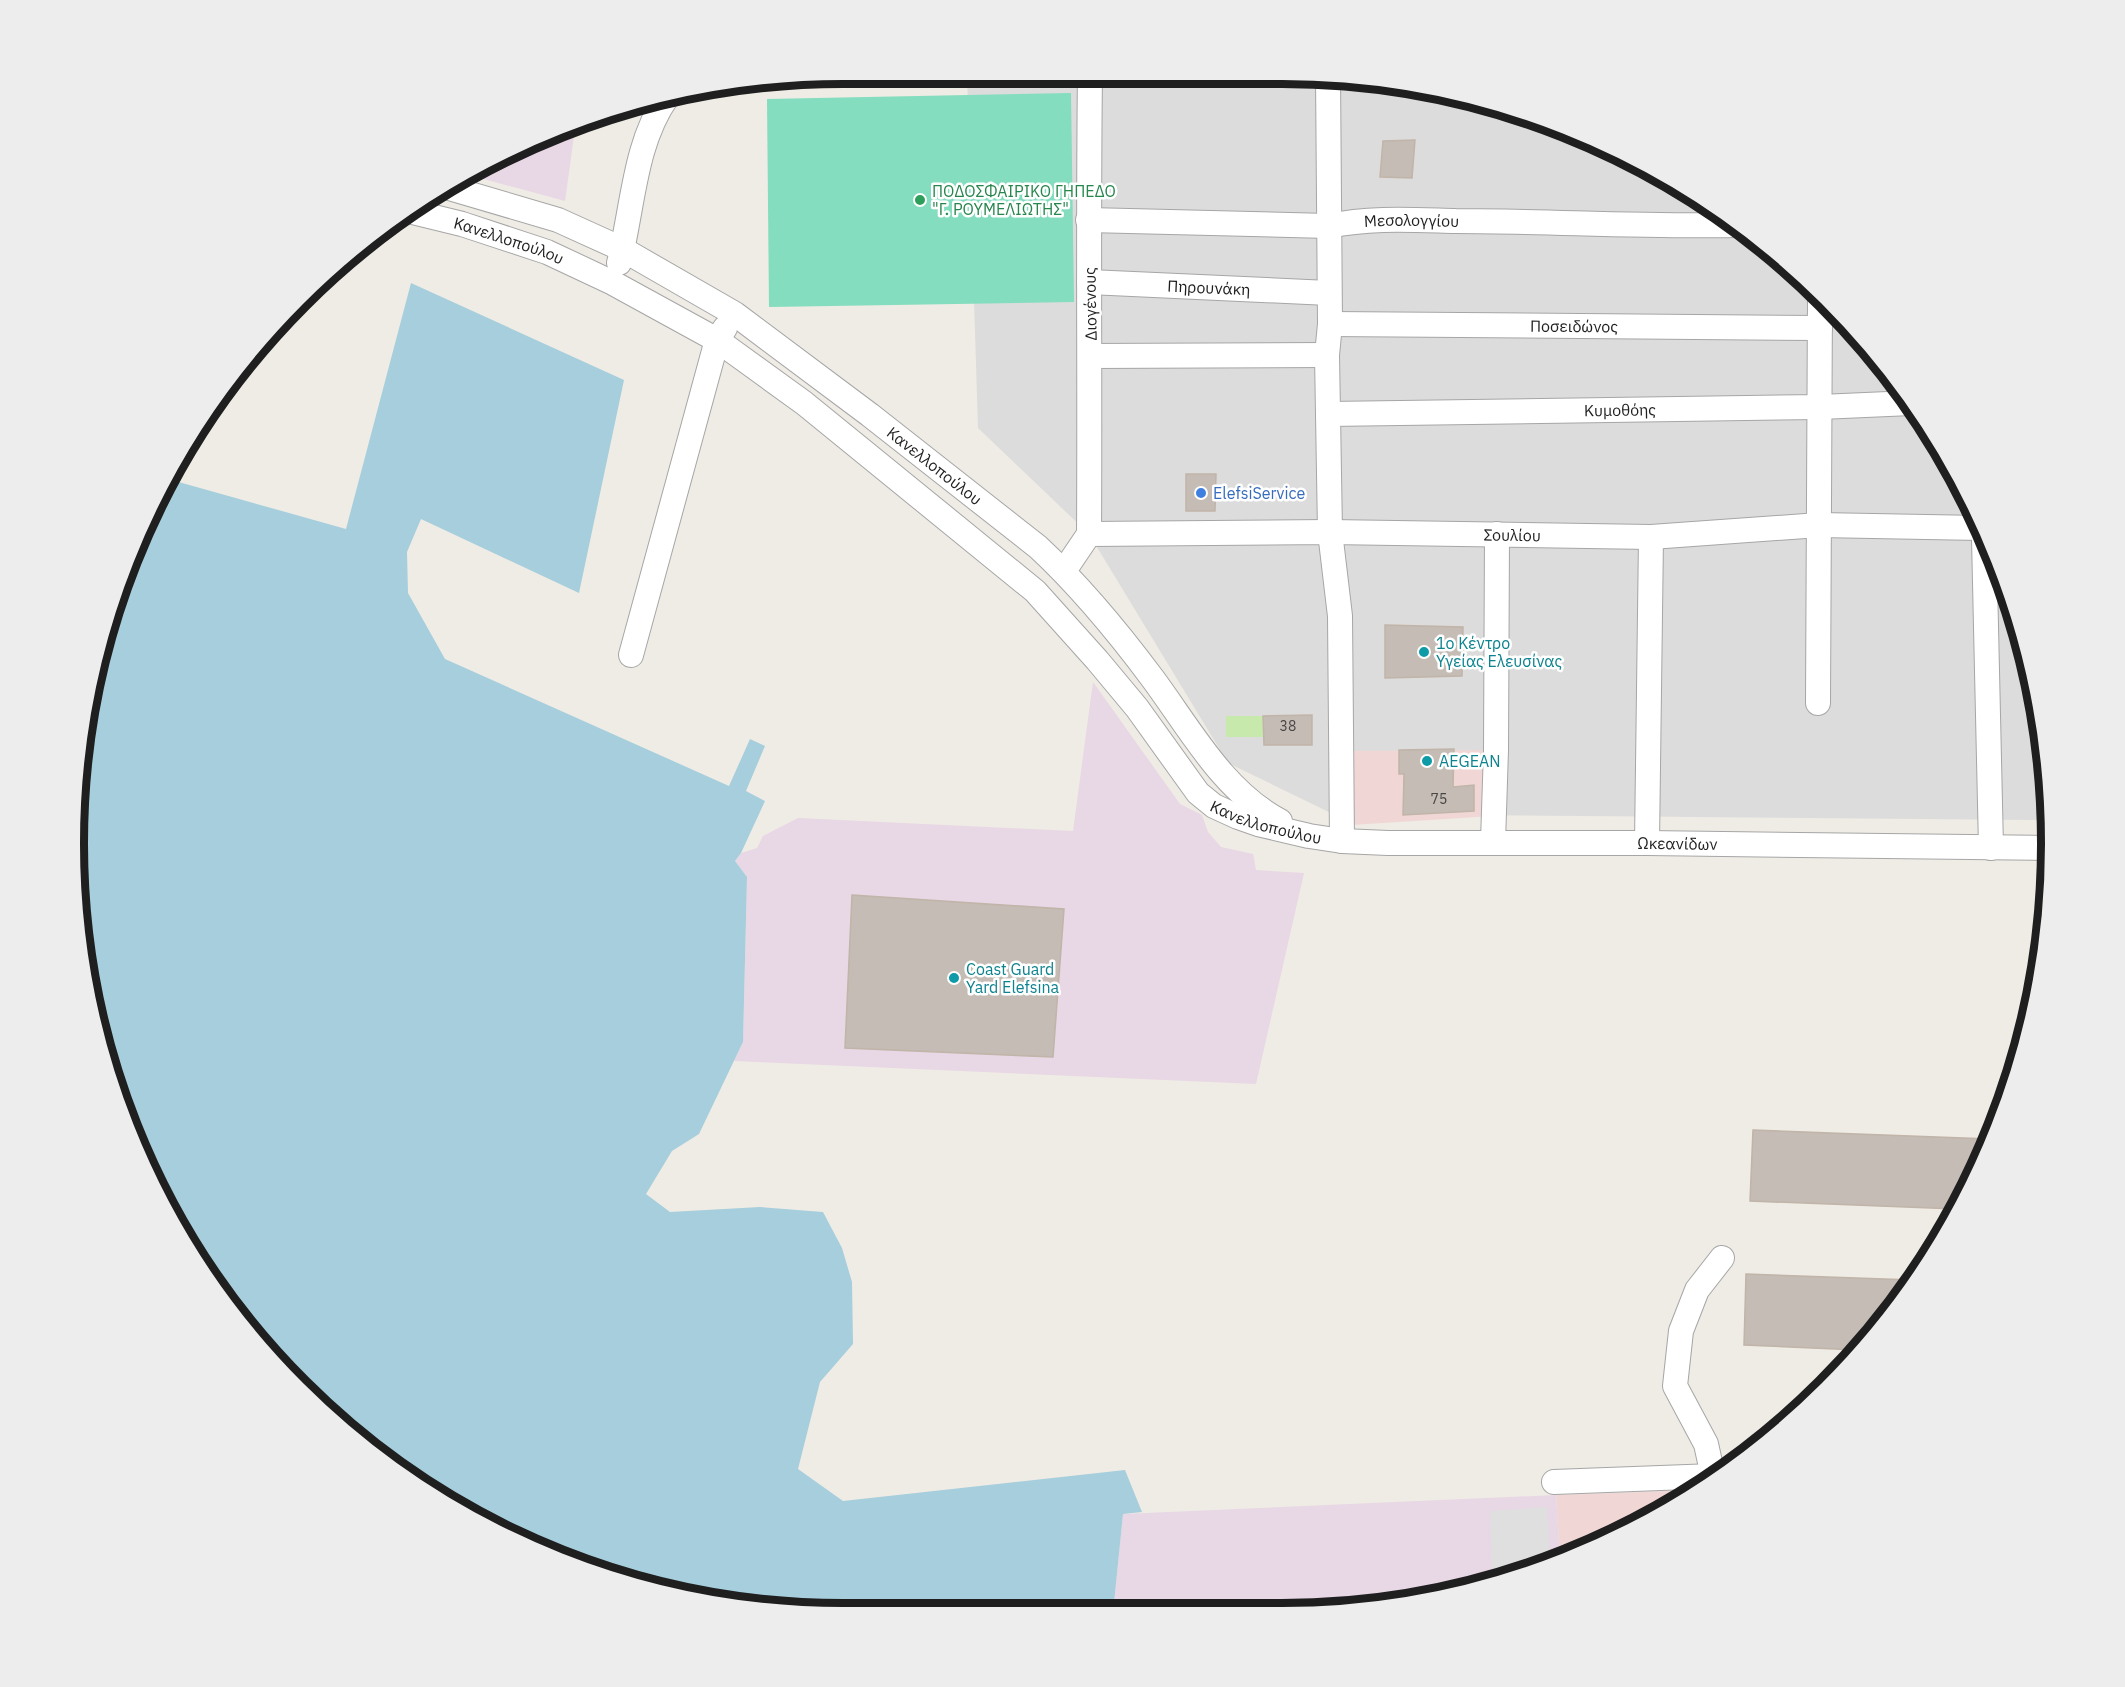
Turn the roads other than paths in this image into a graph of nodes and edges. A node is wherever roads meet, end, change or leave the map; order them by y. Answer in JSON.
{"nodes":[{"id":1,"x":1090,"y":84,"type":"edge"},
{"id":2,"x":1328,"y":86,"type":"edge"},
{"id":3,"x":662,"y":107,"type":"edge"},
{"id":4,"x":457,"y":190,"type":"edge"},
{"id":5,"x":420,"y":214,"type":"edge"},
{"id":6,"x":1088,"y":220,"type":"junction"},
{"id":7,"x":1722,"y":225,"type":"edge"},
{"id":8,"x":1329,"y":226,"type":"junction"},
{"id":9,"x":622,"y":249,"type":"junction"},
{"id":10,"x":1089,"y":282,"type":"junction"},
{"id":11,"x":613,"y":283,"type":"junction"},
{"id":12,"x":1329,"y":293,"type":"junction"},
{"id":13,"x":1820,"y":307,"type":"edge"},
{"id":14,"x":735,"y":314,"type":"junction"},
{"id":15,"x":1330,"y":324,"type":"junction"},
{"id":16,"x":1820,"y":328,"type":"junction"},
{"id":17,"x":717,"y":339,"type":"junction"},
{"id":18,"x":1327,"y":355,"type":"junction"},
{"id":19,"x":1090,"y":356,"type":"junction"},
{"id":20,"x":1900,"y":403,"type":"edge"},
{"id":21,"x":1820,"y":407,"type":"junction"},
{"id":22,"x":1328,"y":414,"type":"junction"},
{"id":23,"x":1819,"y":525,"type":"junction"},
{"id":24,"x":1972,"y":528,"type":"edge"},
{"id":25,"x":1330,"y":532,"type":"junction"},
{"id":26,"x":1089,"y":534,"type":"junction"},
{"id":27,"x":1497,"y":534,"type":"junction"},
{"id":28,"x":1651,"y":537,"type":"junction"},
{"id":29,"x":1984,"y":557,"type":"edge"},
{"id":30,"x":1064,"y":571,"type":"junction"},
{"id":31,"x":631,"y":655,"type":"dead end"},
{"id":32,"x":1818,"y":703,"type":"dead end"},
{"id":33,"x":1309,"y":836,"type":"junction"},
{"id":34,"x":1342,"y":841,"type":"junction"},
{"id":35,"x":1493,"y":842,"type":"junction"},
{"id":36,"x":1647,"y":843,"type":"junction"},
{"id":37,"x":1991,"y":848,"type":"junction"},
{"id":38,"x":2041,"y":848,"type":"edge"},
{"id":39,"x":1722,"y":1258,"type":"dead end"},
{"id":40,"x":1712,"y":1469,"type":"edge"},
{"id":41,"x":1701,"y":1476,"type":"edge"},
{"id":42,"x":1554,"y":1482,"type":"dead end"}],
"edges":[{"from":1,"to":6,"type":"street","name":"Διογένους"},
{"from":2,"to":8,"type":"street"},
{"from":3,"to":9,"type":"street"},
{"from":4,"to":9,"type":"street","name":"Κανελλοπούλου"},
{"from":5,"to":11,"type":"street","name":"Κανελλοπούλου"},
{"from":6,"to":8,"type":"street","name":"Μεσολογγίου"},
{"from":6,"to":10,"type":"street","name":"Διογένους"},
{"from":7,"to":8,"type":"street","name":"Μεσολογγίου"},
{"from":8,"to":12,"type":"street"},
{"from":9,"to":11,"type":"street"},
{"from":9,"to":14,"type":"street","name":"Κανελλοπούλου"},
{"from":10,"to":12,"type":"street","name":"Πηρουνάκη"},
{"from":10,"to":19,"type":"street","name":"Διογένους"},
{"from":11,"to":17,"type":"street","name":"Κανελλοπούλου"},
{"from":12,"to":15,"type":"street"},
{"from":13,"to":16,"type":"street"},
{"from":14,"to":17,"type":"street"},
{"from":14,"to":30,"type":"street","name":"Κανελλοπούλου"},
{"from":15,"to":16,"type":"street","name":"Ποσειδώνος"},
{"from":15,"to":18,"type":"street"},
{"from":16,"to":21,"type":"street"},
{"from":17,"to":31,"type":"street"},
{"from":17,"to":33,"type":"street","name":"Κανελλοπούλου"},
{"from":18,"to":19,"type":"street"},
{"from":18,"to":22,"type":"street"},
{"from":19,"to":26,"type":"street","name":"Διογένους"},
{"from":20,"to":21,"type":"street","name":"Κυμοθόης"},
{"from":21,"to":22,"type":"street","name":"Κυμοθόης"},
{"from":21,"to":23,"type":"street"},
{"from":22,"to":25,"type":"street"},
{"from":23,"to":24,"type":"street","name":"Σουλίου"},
{"from":23,"to":28,"type":"street","name":"Σουλίου"},
{"from":23,"to":32,"type":"street"},
{"from":25,"to":26,"type":"street","name":"Σουλίου"},
{"from":25,"to":27,"type":"street","name":"Σουλίου"},
{"from":25,"to":34,"type":"street"},
{"from":26,"to":30,"type":"street"},
{"from":27,"to":28,"type":"street","name":"Σουλίου"},
{"from":27,"to":35,"type":"street"},
{"from":28,"to":36,"type":"street"},
{"from":29,"to":37,"type":"street"},
{"from":30,"to":33,"type":"street","name":"Κανελλοπούλου"},
{"from":33,"to":34,"type":"street","name":"Ωκεανίδων"},
{"from":34,"to":35,"type":"street","name":"Ωκεανίδων"},
{"from":35,"to":36,"type":"street","name":"Ωκεανίδων"},
{"from":36,"to":37,"type":"street","name":"Ωκεανίδων"},
{"from":37,"to":38,"type":"street","name":"Ωκεανίδων"},
{"from":39,"to":40,"type":"street"},
{"from":41,"to":42,"type":"street"}]}
